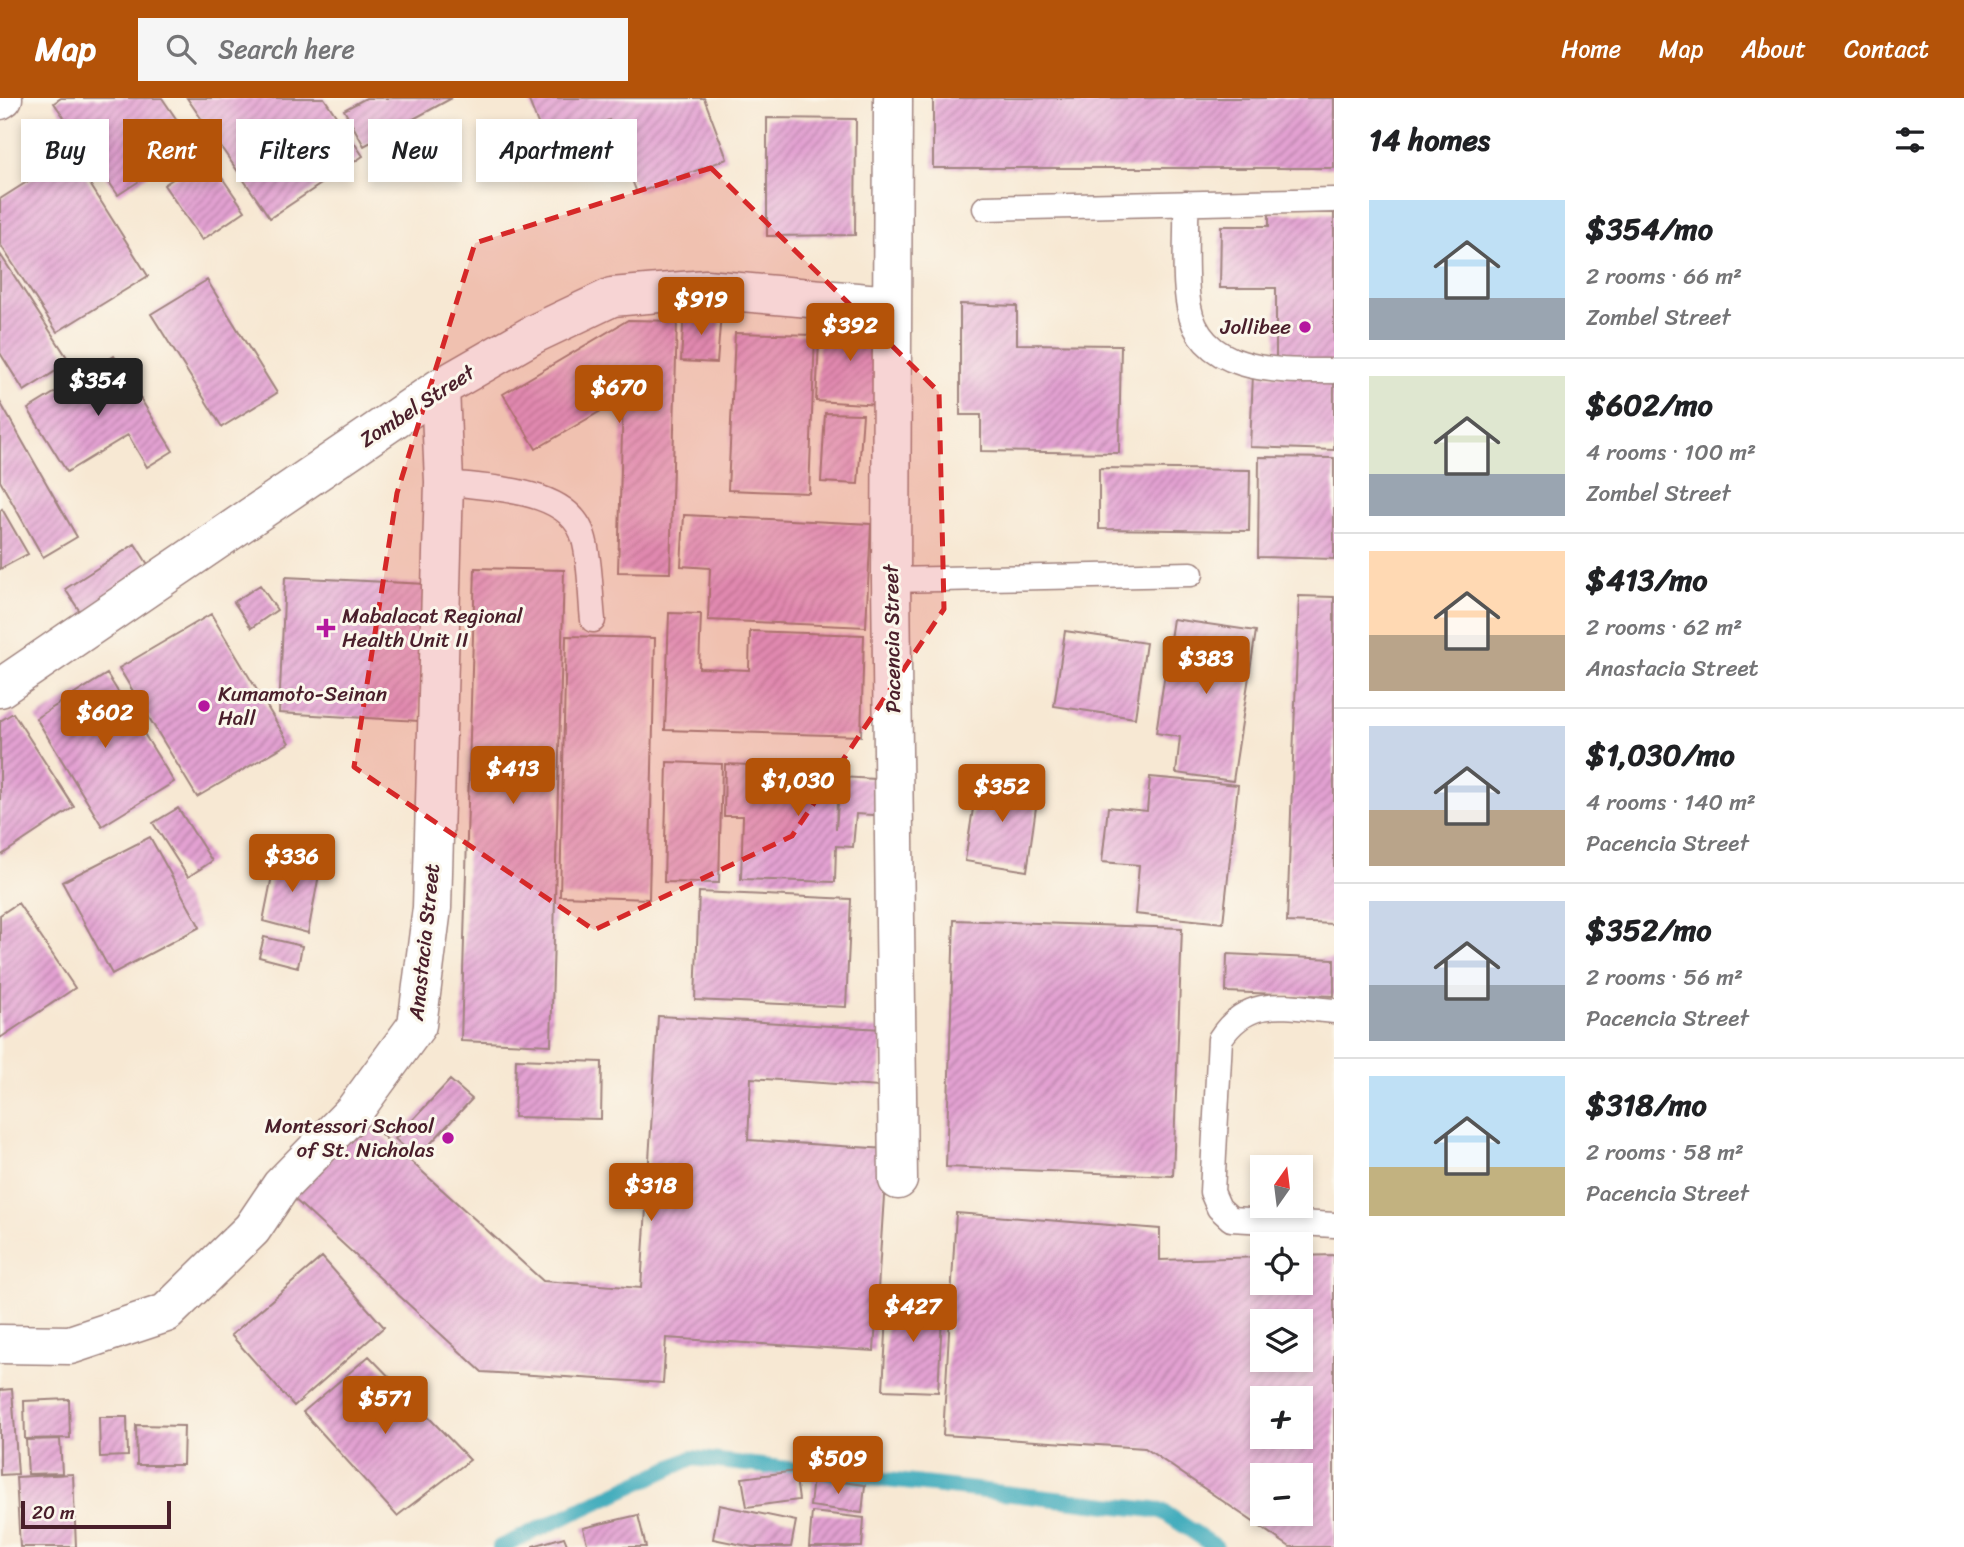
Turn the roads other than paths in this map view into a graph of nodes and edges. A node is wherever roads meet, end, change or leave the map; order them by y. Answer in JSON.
{"nodes":[{"id":1,"x":893,"y":98,"type":"edge"},
{"id":2,"x":1334,"y":200,"type":"edge"},
{"id":3,"x":1186,"y":203,"type":"junction"},
{"id":4,"x":985,"y":208,"type":"dead end"},
{"id":5,"x":891,"y":305,"type":"junction"},
{"id":6,"x":1334,"y":371,"type":"edge"},
{"id":7,"x":440,"y":388,"type":"junction"},
{"id":8,"x":444,"y":482,"type":"junction"},
{"id":9,"x":1191,"y":574,"type":"dead end"},
{"id":10,"x":891,"y":580,"type":"junction"},
{"id":11,"x":593,"y":620,"type":"dead end"},
{"id":12,"x":0,"y":688,"type":"edge"},
{"id":13,"x":1334,"y":1011,"type":"edge"},
{"id":14,"x":898,"y":1180,"type":"dead end"},
{"id":15,"x":1334,"y":1225,"type":"edge"},
{"id":16,"x":0,"y":1344,"type":"edge"}],
"edges":[{"from":1,"to":5,"type":"street","name":"Pacencia Street"},
{"from":2,"to":3,"type":"lane"},
{"from":3,"to":4,"type":"lane"},
{"from":3,"to":6,"type":"lane"},
{"from":5,"to":7,"type":"street","name":"Zombel Street"},
{"from":5,"to":10,"type":"street","name":"Pacencia Street"},
{"from":7,"to":8,"type":"street","name":"Anastacia Street"},
{"from":7,"to":12,"type":"street","name":"Zombel Street"},
{"from":8,"to":11,"type":"lane"},
{"from":8,"to":16,"type":"street","name":"Anastacia Street"},
{"from":9,"to":10,"type":"lane"},
{"from":10,"to":14,"type":"street","name":"Pacencia Street"},
{"from":13,"to":15,"type":"lane"}]}
